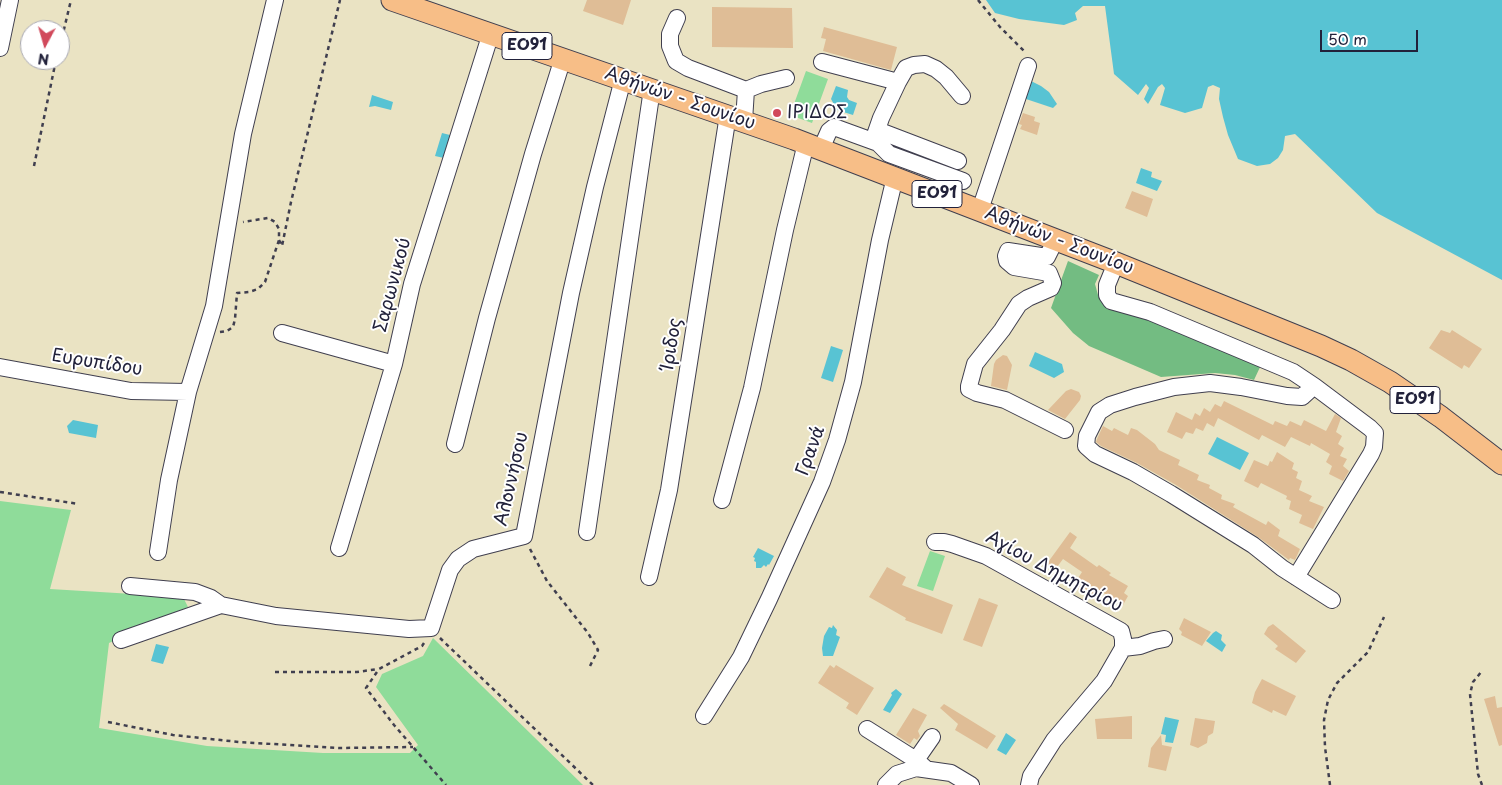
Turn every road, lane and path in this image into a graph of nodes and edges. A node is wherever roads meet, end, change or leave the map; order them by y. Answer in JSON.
{"nodes":[{"id":1,"x":10,"y":0,"type":"edge"},
{"id":2,"x":71,"y":0,"type":"edge"},
{"id":3,"x":275,"y":0,"type":"edge"},
{"id":4,"x":340,"y":0,"type":"edge"},
{"id":5,"x":392,"y":0,"type":"edge"},
{"id":6,"x":978,"y":0,"type":"edge"},
{"id":7,"x":677,"y":18,"type":"dead end"},
{"id":8,"x":66,"y":20,"type":"edge"},
{"id":9,"x":491,"y":34,"type":"junction"},
{"id":10,"x":0,"y":48,"type":"edge"},
{"id":11,"x":562,"y":58,"type":"junction"},
{"id":12,"x":822,"y":62,"type":"dead end"},
{"id":13,"x":1028,"y":66,"type":"joint"},
{"id":14,"x":54,"y":70,"type":"edge"},
{"id":15,"x":786,"y":78,"type":"dead end"},
{"id":16,"x":623,"y":79,"type":"junction"},
{"id":17,"x":898,"y":82,"type":"junction"},
{"id":18,"x":652,"y":89,"type":"junction"},
{"id":19,"x":746,"y":90,"type":"junction"},
{"id":20,"x":962,"y":96,"type":"dead end"},
{"id":21,"x":736,"y":118,"type":"junction"},
{"id":22,"x":875,"y":136,"type":"junction"},
{"id":23,"x":813,"y":146,"type":"junction"},
{"id":24,"x":958,"y":161,"type":"dead end"},
{"id":25,"x":34,"y":166,"type":"dead end"},
{"id":26,"x":895,"y":177,"type":"junction"},
{"id":27,"x":963,"y":181,"type":"dead end"},
{"id":28,"x":980,"y":210,"type":"junction"},
{"id":29,"x":228,"y":222,"type":"junction"},
{"id":30,"x":1056,"y":239,"type":"junction"},
{"id":31,"x":279,"y":240,"type":"junction"},
{"id":32,"x":1116,"y":263,"type":"junction"},
{"id":33,"x":206,"y":332,"type":"junction"},
{"id":34,"x":282,"y":334,"type":"dead end"},
{"id":35,"x":394,"y":364,"type":"junction"},
{"id":36,"x":0,"y":367,"type":"edge"},
{"id":37,"x":1314,"y":386,"type":"junction"},
{"id":38,"x":188,"y":392,"type":"junction"},
{"id":39,"x":1065,"y":430,"type":"dead end"},
{"id":40,"x":455,"y":444,"type":"dead end"},
{"id":41,"x":1502,"y":464,"type":"edge"},
{"id":42,"x":0,"y":492,"type":"edge"},
{"id":43,"x":722,"y":500,"type":"dead end"},
{"id":44,"x":79,"y":504,"type":"dead end"},
{"id":45,"x":586,"y":532,"type":"dead end"},
{"id":46,"x":524,"y":536,"type":"junction"},
{"id":47,"x":935,"y":542,"type":"dead end"},
{"id":48,"x":339,"y":548,"type":"dead end"},
{"id":49,"x":158,"y":552,"type":"dead end"},
{"id":50,"x":1296,"y":576,"type":"junction"},
{"id":51,"x":649,"y":577,"type":"dead end"},
{"id":52,"x":130,"y":586,"type":"dead end"},
{"id":53,"x":1332,"y":600,"type":"dead end"},
{"id":54,"x":221,"y":605,"type":"junction"},
{"id":55,"x":1384,"y":618,"type":"dead end"},
{"id":56,"x":431,"y":628,"type":"junction"},
{"id":57,"x":1164,"y":639,"type":"dead end"},
{"id":58,"x":121,"y":640,"type":"dead end"},
{"id":59,"x":1123,"y":648,"type":"junction"},
{"id":60,"x":379,"y":668,"type":"junction"},
{"id":61,"x":589,"y":668,"type":"dead end"},
{"id":62,"x":1482,"y":671,"type":"dead end"},
{"id":63,"x":275,"y":672,"type":"dead end"},
{"id":64,"x":704,"y":716,"type":"dead end"},
{"id":65,"x":108,"y":722,"type":"dead end"},
{"id":66,"x":867,"y":730,"type":"dead end"},
{"id":67,"x":932,"y":737,"type":"dead end"},
{"id":68,"x":413,"y":747,"type":"junction"},
{"id":69,"x":921,"y":764,"type":"junction"},
{"id":70,"x":895,"y":781,"type":"edge"},
{"id":71,"x":446,"y":785,"type":"edge"},
{"id":72,"x":594,"y":785,"type":"edge"},
{"id":73,"x":971,"y":785,"type":"edge"},
{"id":74,"x":1029,"y":785,"type":"edge"},
{"id":75,"x":1330,"y":785,"type":"edge"},
{"id":76,"x":1482,"y":785,"type":"edge"}],
"edges":[{"from":1,"to":10,"type":"street"},
{"from":2,"to":8,"type":"path"},
{"from":3,"to":29,"type":"street"},
{"from":4,"to":31,"type":"path"},
{"from":5,"to":9,"type":"main road","name":"Αθήνών - Σουνίου","number":"ΕΟ91"},
{"from":6,"to":13,"type":"path"},
{"from":7,"to":19,"type":"street"},
{"from":9,"to":11,"type":"main road","name":"Αθήνών - Σουνίου","number":"ΕΟ91"},
{"from":9,"to":35,"type":"street","name":"Σαρωνικού"},
{"from":11,"to":16,"type":"main road","name":"Αθήνών - Σουνίου","number":"ΕΟ91"},
{"from":11,"to":40,"type":"street"},
{"from":12,"to":17,"type":"street"},
{"from":13,"to":28,"type":"street"},
{"from":14,"to":25,"type":"path"},
{"from":15,"to":19,"type":"street"},
{"from":16,"to":18,"type":"main road","name":"Αθήνών - Σουνίου","number":"ΕΟ91"},
{"from":16,"to":46,"type":"street","name":"Αλοννήσου"},
{"from":17,"to":20,"type":"street"},
{"from":17,"to":22,"type":"street"},
{"from":18,"to":21,"type":"main road","name":"Αθήνών - Σουνίου","number":"ΕΟ91"},
{"from":18,"to":45,"type":"street"},
{"from":19,"to":21,"type":"street","name":"Ίριδος"},
{"from":21,"to":23,"type":"main road","name":"Αθήνών - Σουνίου","number":"ΕΟ91"},
{"from":21,"to":51,"type":"street","name":"Ίριδος"},
{"from":22,"to":23,"type":"street"},
{"from":22,"to":24,"type":"street"},
{"from":22,"to":27,"type":"street"},
{"from":23,"to":26,"type":"main road","name":"Αθήνών - Σουνίου","number":"ΕΟ91"},
{"from":23,"to":43,"type":"street"},
{"from":26,"to":28,"type":"main road","name":"Αθήνών - Σουνίου","number":"ΕΟ91"},
{"from":26,"to":64,"type":"street","name":"Γρανά"},
{"from":28,"to":30,"type":"main road","name":"Αθήνών - Σουνίου","number":"ΕΟ91"},
{"from":29,"to":31,"type":"path"},
{"from":29,"to":33,"type":"street"},
{"from":30,"to":32,"type":"main road","name":"Αθήνών - Σουνίου","number":"ΕΟ91"},
{"from":30,"to":39,"type":"street"},
{"from":31,"to":33,"type":"path"},
{"from":32,"to":37,"type":"street"},
{"from":32,"to":41,"type":"main road","name":"Αθήνών - Σουνίου","number":"ΕΟ91"},
{"from":33,"to":38,"type":"street"},
{"from":34,"to":35,"type":"street"},
{"from":35,"to":48,"type":"street","name":"Σαρωνικού"},
{"from":36,"to":38,"type":"street","name":"Ευρυπίδου"},
{"from":37,"to":50,"type":"street"},
{"from":37,"to":50,"type":"street"},
{"from":38,"to":49,"type":"street"},
{"from":42,"to":44,"type":"path"},
{"from":46,"to":56,"type":"street","name":"Αλοννήσου"},
{"from":46,"to":61,"type":"path"},
{"from":47,"to":59,"type":"street","name":"Αγίου Δημητρίου"},
{"from":50,"to":53,"type":"street"},
{"from":52,"to":54,"type":"street"},
{"from":54,"to":56,"type":"street"},
{"from":54,"to":58,"type":"street"},
{"from":55,"to":75,"type":"path"},
{"from":56,"to":60,"type":"path"},
{"from":56,"to":72,"type":"path"},
{"from":57,"to":59,"type":"street"},
{"from":59,"to":74,"type":"street"},
{"from":60,"to":63,"type":"path"},
{"from":60,"to":68,"type":"path"},
{"from":62,"to":76,"type":"path"},
{"from":65,"to":68,"type":"path"},
{"from":66,"to":69,"type":"street"},
{"from":67,"to":69,"type":"street"},
{"from":68,"to":71,"type":"path"},
{"from":69,"to":70,"type":"street"},
{"from":69,"to":73,"type":"street"}]}
